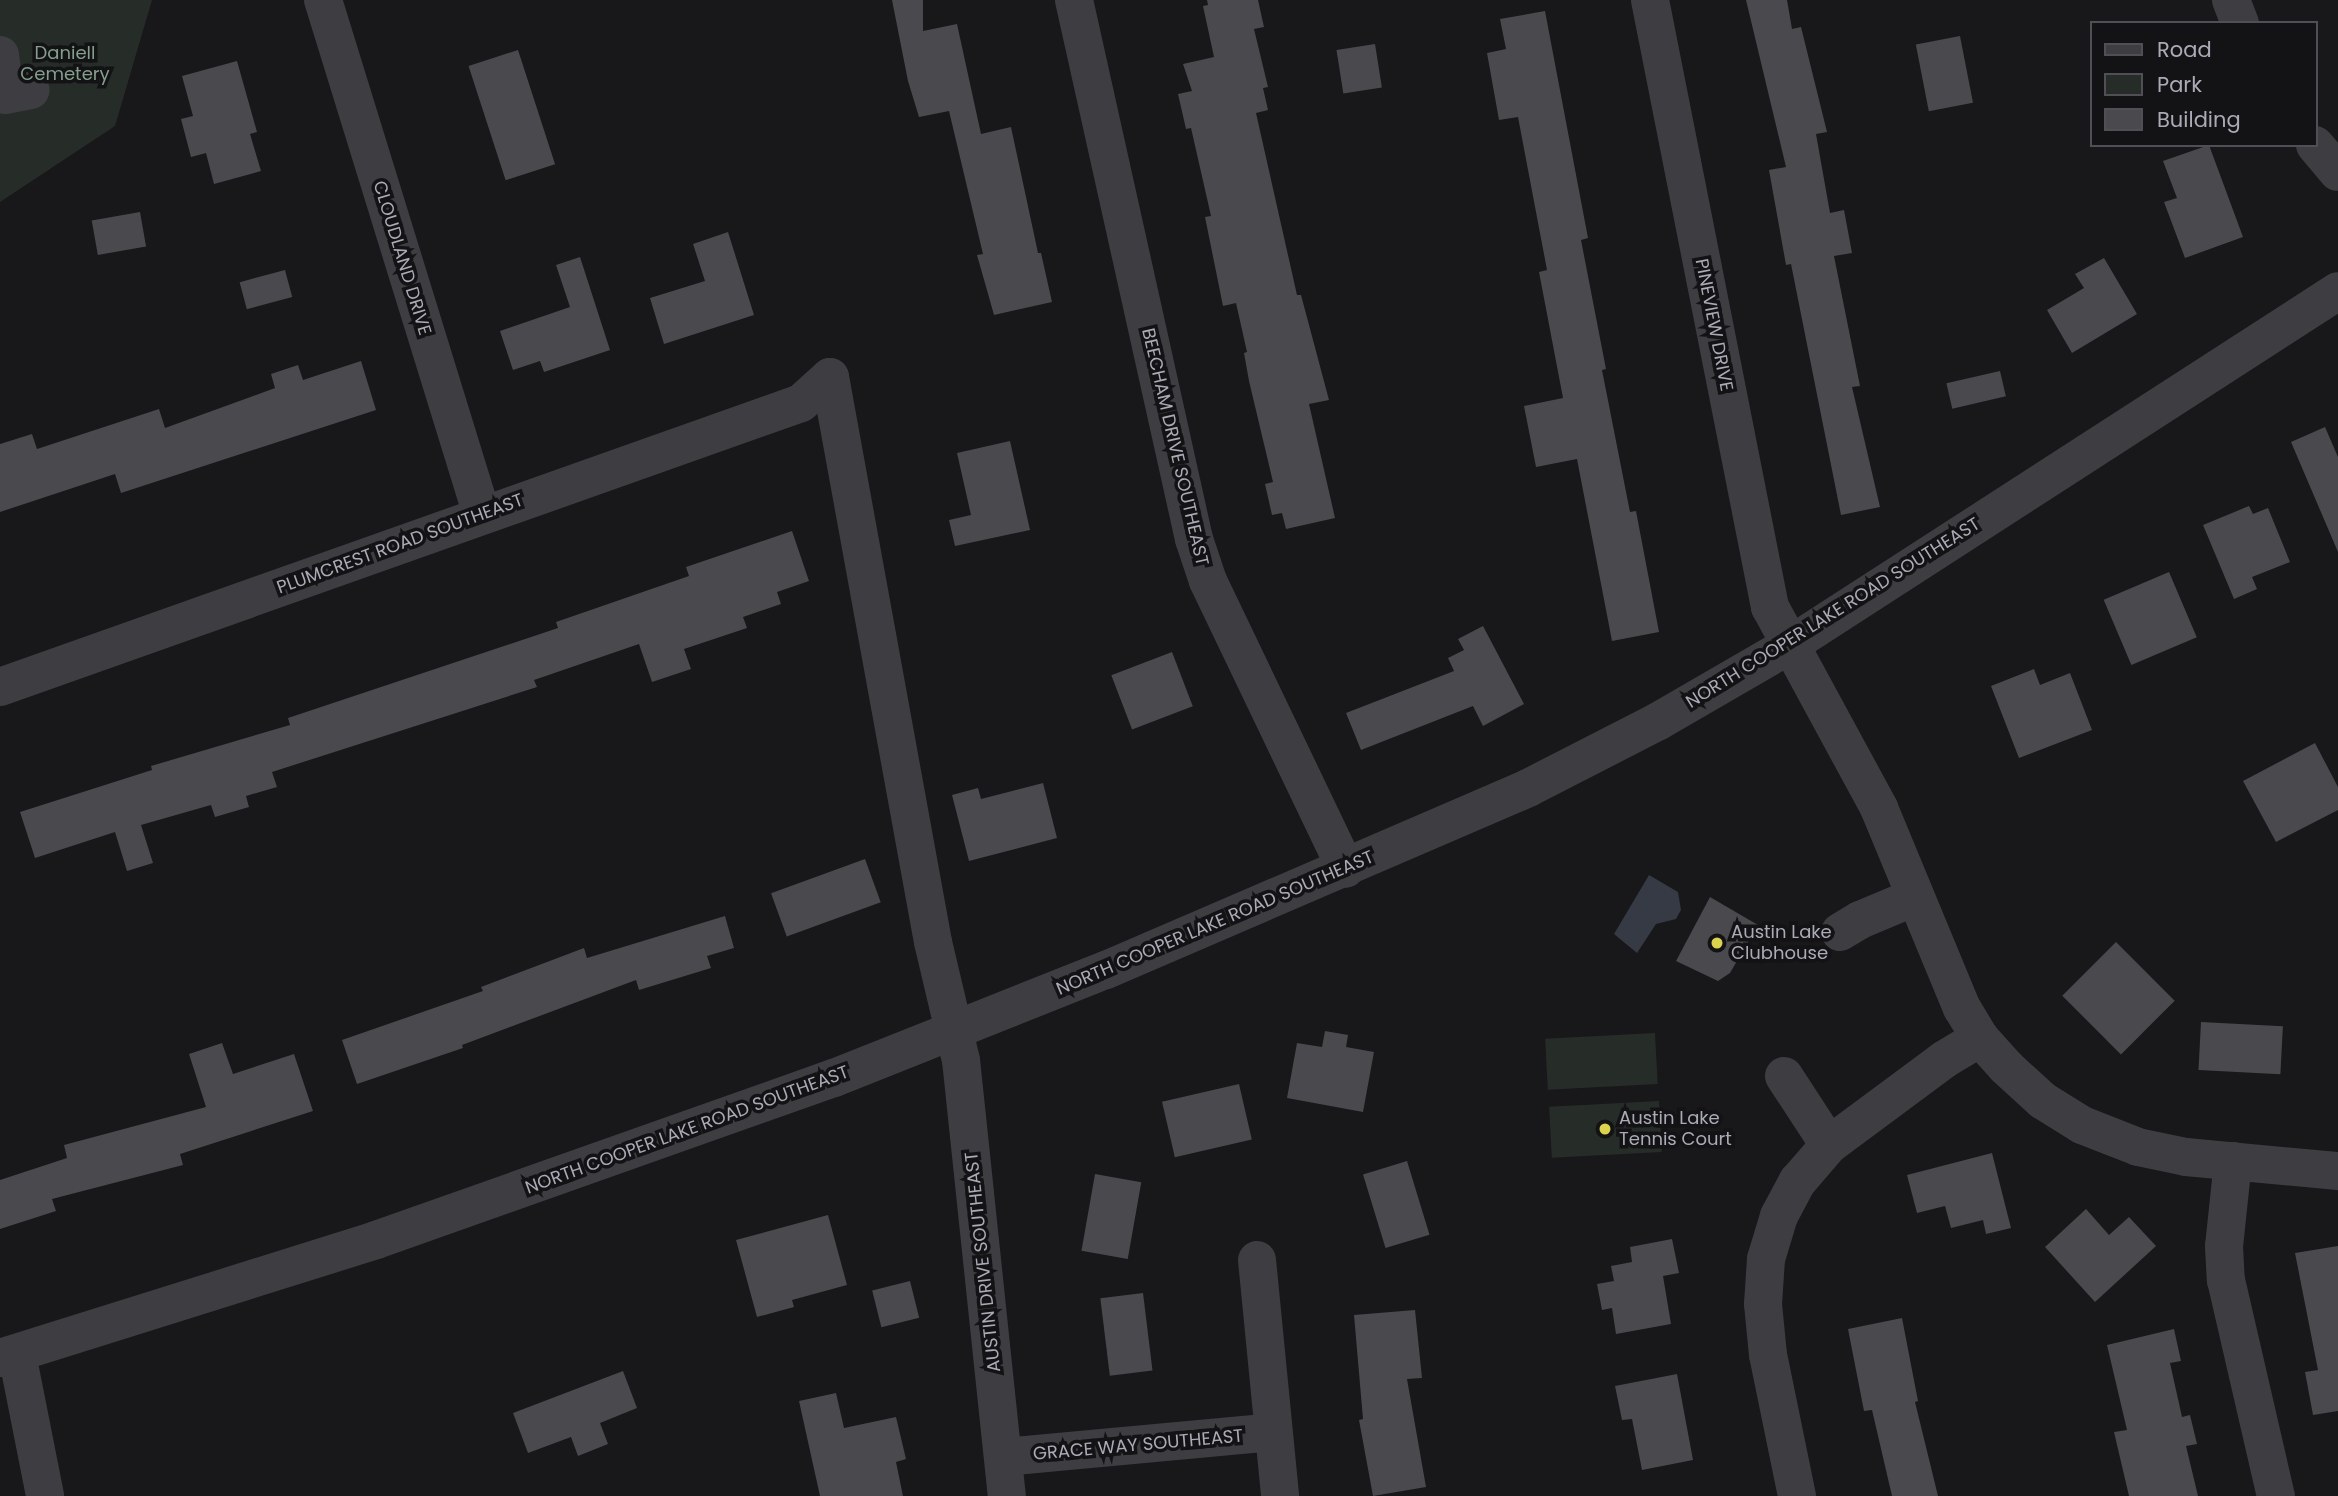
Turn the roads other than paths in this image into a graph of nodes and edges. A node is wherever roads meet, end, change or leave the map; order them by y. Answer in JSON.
{"nodes":[{"id":1,"x":323,"y":0,"type":"edge"},
{"id":2,"x":1074,"y":0,"type":"edge"},
{"id":3,"x":1650,"y":0,"type":"edge"},
{"id":4,"x":2231,"y":0,"type":"edge"},
{"id":5,"x":2239,"y":21,"type":"edge"},
{"id":6,"x":0,"y":55,"type":"edge"},
{"id":7,"x":31,"y":90,"type":"dead end"},
{"id":8,"x":2317,"y":147,"type":"edge"},
{"id":9,"x":2338,"y":172,"type":"edge"},
{"id":10,"x":2338,"y":291,"type":"edge"},
{"id":11,"x":801,"y":403,"type":"joint"},
{"id":12,"x":482,"y":515,"type":"junction"},
{"id":13,"x":1790,"y":645,"type":"junction"},
{"id":14,"x":0,"y":687,"type":"edge"},
{"id":15,"x":1346,"y":869,"type":"junction"},
{"id":16,"x":1915,"y":897,"type":"junction"},
{"id":17,"x":1840,"y":932,"type":"dead end"},
{"id":18,"x":953,"y":1029,"type":"junction"},
{"id":19,"x":1980,"y":1038,"type":"junction"},
{"id":20,"x":1784,"y":1076,"type":"dead end"},
{"id":21,"x":1829,"y":1144,"type":"junction"},
{"id":22,"x":2233,"y":1161,"type":"junction"},
{"id":23,"x":2338,"y":1171,"type":"edge"},
{"id":24,"x":1257,"y":1259,"type":"dead end"},
{"id":25,"x":9,"y":1356,"type":"edge"},
{"id":26,"x":1273,"y":1432,"type":"junction"},
{"id":27,"x":1004,"y":1457,"type":"junction"},
{"id":28,"x":44,"y":1496,"type":"edge"},
{"id":29,"x":1007,"y":1496,"type":"edge"},
{"id":30,"x":1280,"y":1496,"type":"edge"},
{"id":31,"x":1797,"y":1496,"type":"edge"},
{"id":32,"x":2276,"y":1496,"type":"edge"}],
"edges":[{"from":1,"to":12,"type":"street","name":"CLOUDLAND DRIVE"},
{"from":2,"to":15,"type":"street","name":"BEECHAM DRIVE SOUTHEAST"},
{"from":3,"to":13,"type":"street","name":"PINEVIEW DRIVE"},
{"from":4,"to":5,"type":"street"},
{"from":6,"to":7,"type":"street"},
{"from":8,"to":9,"type":"street"},
{"from":10,"to":13,"type":"street","name":"NORTH COOPER LAKE ROAD SOUTHEAST"},
{"from":11,"to":12,"type":"street","name":"PLUMCREST ROAD SOUTHEAST"},
{"from":11,"to":18,"type":"street","name":"AUSTIN DRIVE SOUTHEAST"},
{"from":12,"to":14,"type":"street","name":"PLUMCREST ROAD SOUTHEAST"},
{"from":13,"to":15,"type":"street","name":"NORTH COOPER LAKE ROAD SOUTHEAST"},
{"from":13,"to":16,"type":"street","name":"PINEVIEW DRIVE"},
{"from":15,"to":18,"type":"street","name":"NORTH COOPER LAKE ROAD SOUTHEAST"},
{"from":16,"to":17,"type":"street"},
{"from":16,"to":19,"type":"street","name":"PINEVIEW DRIVE"},
{"from":18,"to":25,"type":"street","name":"NORTH COOPER LAKE ROAD SOUTHEAST"},
{"from":18,"to":27,"type":"street","name":"AUSTIN DRIVE SOUTHEAST"},
{"from":19,"to":21,"type":"street"},
{"from":19,"to":22,"type":"street","name":"PINEVIEW DRIVE"},
{"from":20,"to":21,"type":"street"},
{"from":21,"to":31,"type":"street"},
{"from":22,"to":23,"type":"street","name":"PINEVIEW DRIVE"},
{"from":22,"to":32,"type":"street"},
{"from":24,"to":26,"type":"street"},
{"from":25,"to":28,"type":"street"},
{"from":26,"to":27,"type":"street","name":"GRACE WAY SOUTHEAST"},
{"from":26,"to":30,"type":"street"},
{"from":27,"to":29,"type":"street","name":"AUSTIN DRIVE SOUTHEAST"}]}
